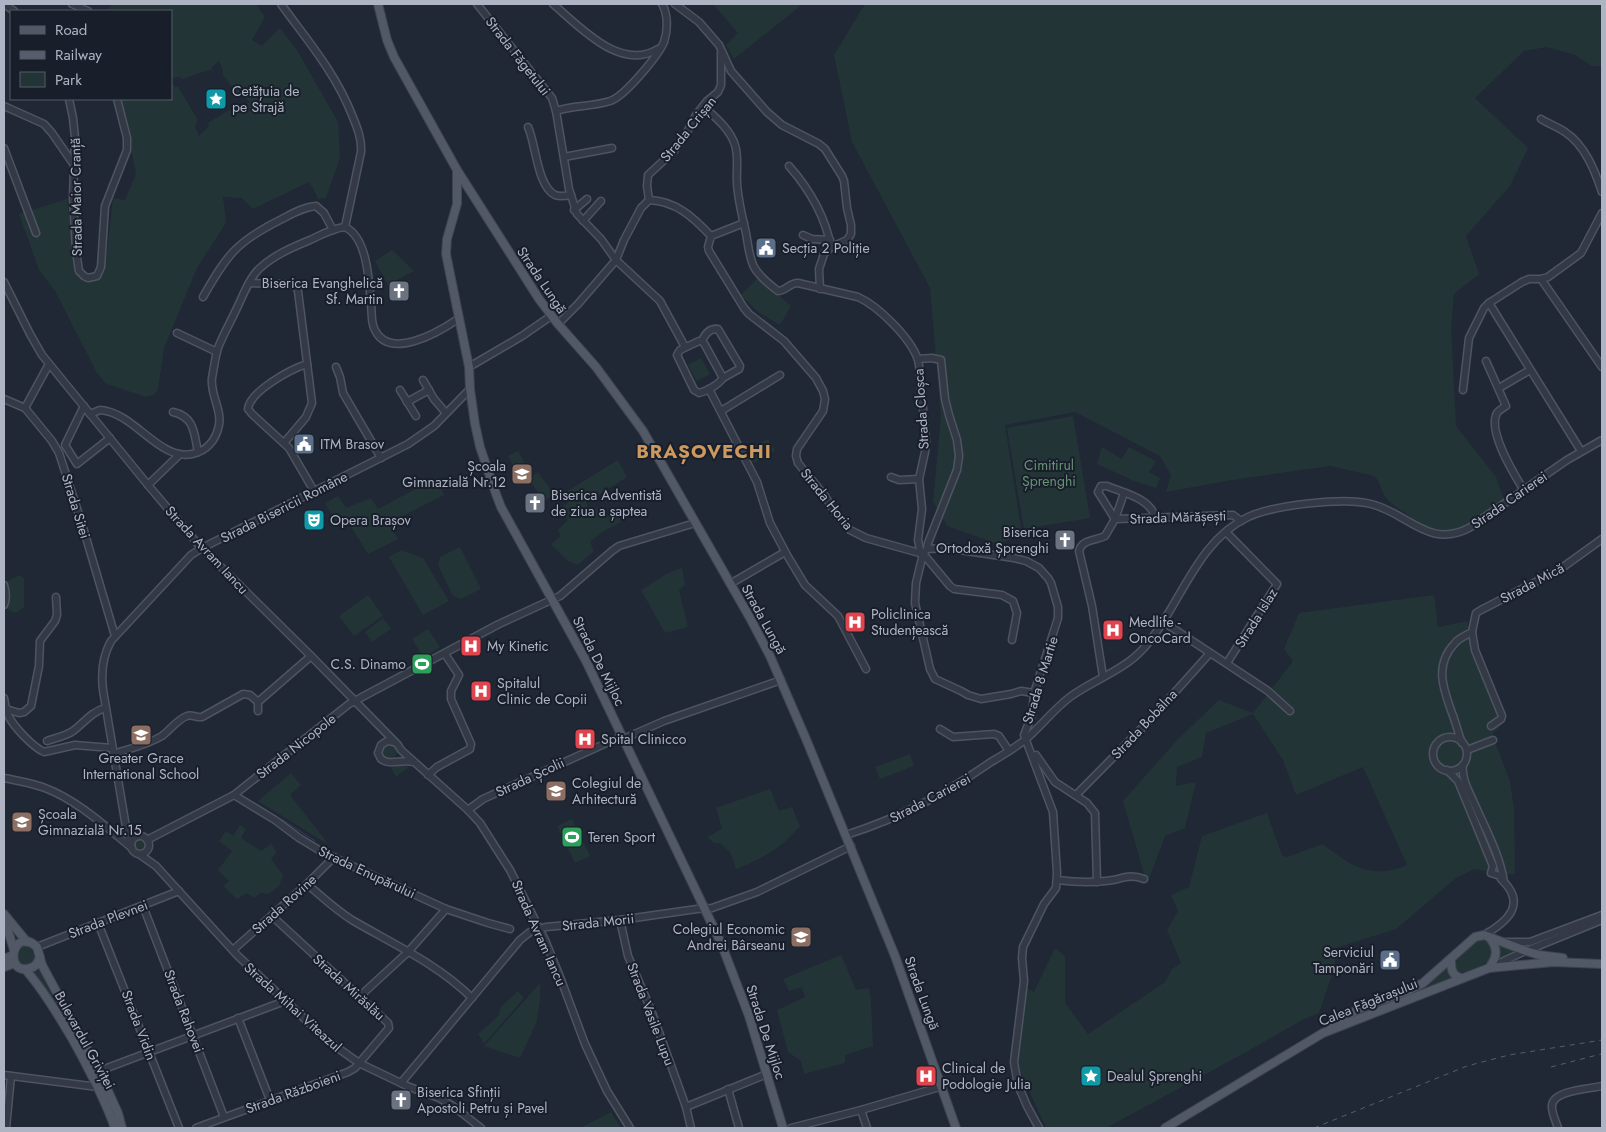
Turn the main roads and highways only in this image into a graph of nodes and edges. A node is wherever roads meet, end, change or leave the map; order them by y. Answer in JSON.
{"nodes":[{"id":1,"x":378,"y":4,"type":"edge"},
{"id":2,"x":457,"y":170,"type":"junction"},
{"id":3,"x":458,"y":195,"type":"junction"},
{"id":4,"x":472,"y":195,"type":"junction"},
{"id":5,"x":4,"y":915,"type":"edge"},
{"id":6,"x":1487,"y":936,"type":"junction"},
{"id":7,"x":27,"y":942,"type":"junction"},
{"id":8,"x":13,"y":952,"type":"junction"},
{"id":9,"x":40,"y":957,"type":"junction"},
{"id":10,"x":4,"y":959,"type":"edge"},
{"id":11,"x":1450,"y":960,"type":"junction"},
{"id":12,"x":15,"y":963,"type":"junction"},
{"id":13,"x":1602,"y":963,"type":"edge"},
{"id":14,"x":4,"y":967,"type":"edge"},
{"id":15,"x":1489,"y":968,"type":"junction"},
{"id":16,"x":25,"y":969,"type":"junction"},
{"id":17,"x":1462,"y":978,"type":"junction"},
{"id":18,"x":1323,"y":1033,"type":"junction"},
{"id":19,"x":118,"y":1113,"type":"junction"},
{"id":20,"x":115,"y":1128,"type":"edge"},
{"id":21,"x":122,"y":1128,"type":"edge"},
{"id":22,"x":128,"y":1128,"type":"edge"},
{"id":23,"x":783,"y":1128,"type":"edge"},
{"id":24,"x":956,"y":1128,"type":"edge"},
{"id":25,"x":1165,"y":1128,"type":"edge"}],
"edges":[{"from":1,"to":2,"type":"main road","name":"Strada Lungă"},
{"from":2,"to":3,"type":"main road","name":"Strada Lungă"},
{"from":2,"to":4,"type":"main road","name":"Strada Lungă"},
{"from":3,"to":4,"type":"main road"},
{"from":3,"to":23,"type":"main road","name":"Strada De Mijloc"},
{"from":4,"to":24,"type":"main road","name":"Strada Lungă"},
{"from":5,"to":7,"type":"main road"},
{"from":5,"to":8,"type":"main road"},
{"from":6,"to":11,"type":"main road"},
{"from":6,"to":13,"type":"main road","name":"Calea Făgărașului"},
{"from":6,"to":15,"type":"main road"},
{"from":7,"to":8,"type":"main road"},
{"from":7,"to":9,"type":"main road"},
{"from":8,"to":10,"type":"main road"},
{"from":8,"to":12,"type":"main road"},
{"from":9,"to":16,"type":"main road"},
{"from":9,"to":19,"type":"main road","name":"Bulevardul Griviței"},
{"from":11,"to":17,"type":"main road"},
{"from":11,"to":18,"type":"main road"},
{"from":12,"to":14,"type":"main road"},
{"from":12,"to":16,"type":"main road"},
{"from":13,"to":15,"type":"main road","name":"Calea Făgărașului"},
{"from":15,"to":17,"type":"main road","name":"Calea Făgărașului"},
{"from":16,"to":20,"type":"main road","name":"Bulevardul Griviței"},
{"from":17,"to":18,"type":"main road","name":"Calea Făgărașului"},
{"from":18,"to":25,"type":"main road","name":"Calea Făgărașului"},
{"from":19,"to":21,"type":"main road","name":"Bulevardul Griviței"},
{"from":19,"to":22,"type":"main road","name":"Bulevardul Griviței"}]}
